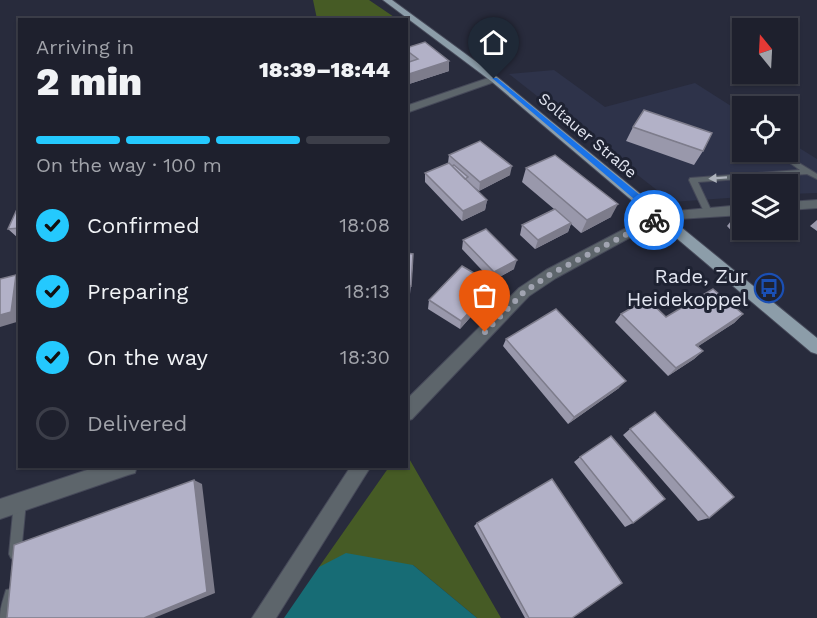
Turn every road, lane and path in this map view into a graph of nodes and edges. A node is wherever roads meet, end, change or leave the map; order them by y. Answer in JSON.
{"nodes":[{"id":1,"x":387,"y":0,"type":"edge"},
{"id":2,"x":494,"y":79,"type":"junction"},
{"id":3,"x":408,"y":109,"type":"edge"},
{"id":4,"x":792,"y":162,"type":"edge"},
{"id":5,"x":808,"y":172,"type":"junction"},
{"id":6,"x":817,"y":177,"type":"edge"},
{"id":7,"x":817,"y":204,"type":"edge"},
{"id":8,"x":798,"y":205,"type":"edge"},
{"id":9,"x":732,"y":211,"type":"edge"},
{"id":10,"x":708,"y":212,"type":"junction"},
{"id":11,"x":660,"y":216,"type":"junction"},
{"id":12,"x":817,"y":347,"type":"edge"},
{"id":13,"x":408,"y":411,"type":"edge"},
{"id":14,"x":122,"y":468,"type":"edge"},
{"id":15,"x":361,"y":468,"type":"edge"},
{"id":16,"x":20,"y":502,"type":"junction"},
{"id":17,"x":0,"y":509,"type":"edge"},
{"id":18,"x":3,"y":618,"type":"edge"},
{"id":19,"x":262,"y":618,"type":"edge"}],
"edges":[{"from":1,"to":2,"type":"main road","name":"Soltauer Straße"},
{"from":2,"to":3,"type":"street"},
{"from":2,"to":11,"type":"main road","name":"Soltauer Straße"},
{"from":4,"to":5,"type":"lane"},
{"from":5,"to":6,"type":"lane"},
{"from":5,"to":10,"type":"lane","one_way":true},
{"from":7,"to":8,"type":"street"},
{"from":9,"to":10,"type":"street"},
{"from":10,"to":11,"type":"street"},
{"from":11,"to":12,"type":"main road","name":"Soltauer Straße"},
{"from":11,"to":13,"type":"street"},
{"from":14,"to":16,"type":"street"},
{"from":15,"to":19,"type":"street"},
{"from":16,"to":17,"type":"street"},
{"from":16,"to":18,"type":"lane"}]}
